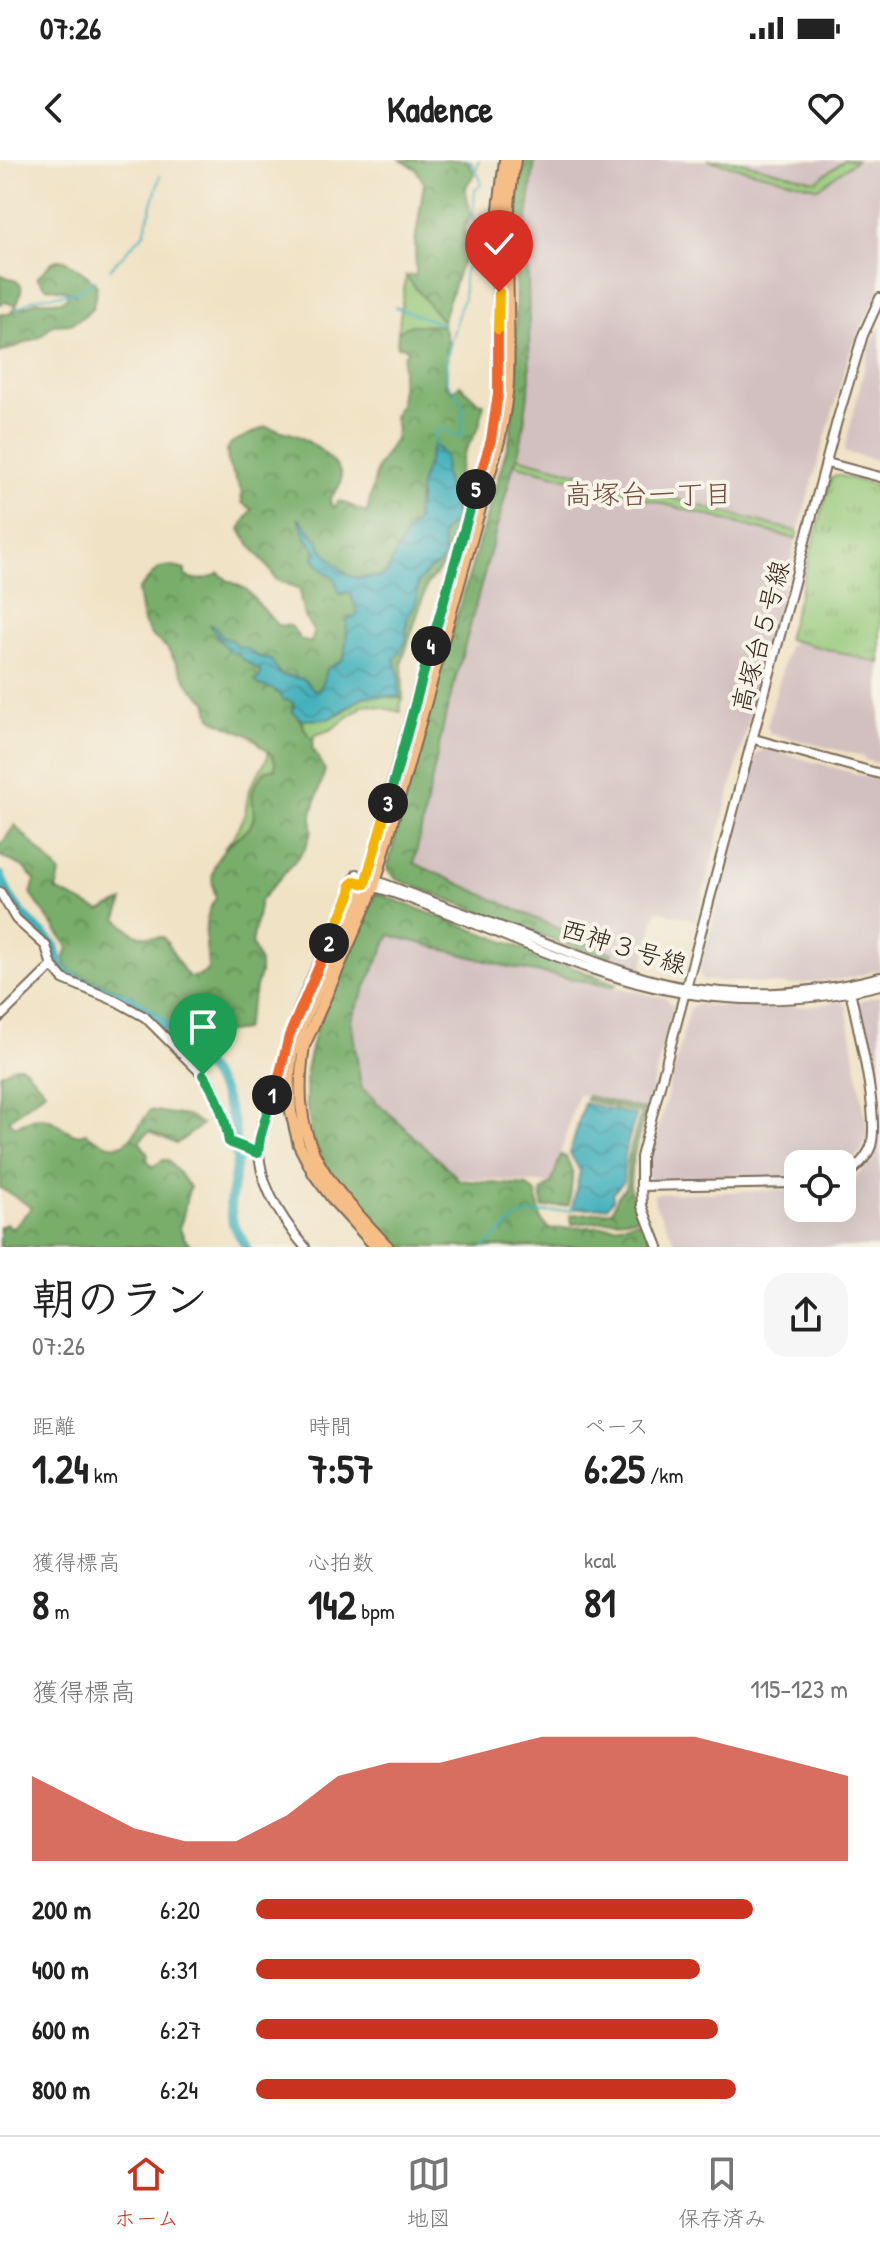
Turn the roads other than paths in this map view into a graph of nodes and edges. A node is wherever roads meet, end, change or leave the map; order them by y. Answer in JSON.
{"nodes":[{"id":1,"x":505,"y":160,"type":"edge"},
{"id":2,"x":515,"y":160,"type":"edge"},
{"id":3,"x":880,"y":298,"type":"edge"},
{"id":4,"x":827,"y":463,"type":"junction"},
{"id":5,"x":880,"y":477,"type":"edge"},
{"id":6,"x":754,"y":739,"type":"junction"},
{"id":7,"x":880,"y":774,"type":"edge"},
{"id":8,"x":366,"y":880,"type":"junction"},
{"id":9,"x":0,"y":892,"type":"edge"},
{"id":10,"x":52,"y":966,"type":"junction"},
{"id":11,"x":880,"y":977,"type":"edge"},
{"id":12,"x":880,"y":985,"type":"edge"},
{"id":13,"x":850,"y":989,"type":"junction"},
{"id":14,"x":686,"y":991,"type":"junction"},
{"id":15,"x":0,"y":1017,"type":"edge"},
{"id":16,"x":258,"y":1153,"type":"junction"},
{"id":17,"x":856,"y":1168,"type":"edge"},
{"id":18,"x":784,"y":1183,"type":"edge"},
{"id":19,"x":641,"y":1186,"type":"junction"},
{"id":20,"x":305,"y":1247,"type":"edge"},
{"id":21,"x":376,"y":1247,"type":"edge"},
{"id":22,"x":388,"y":1247,"type":"edge"},
{"id":23,"x":658,"y":1247,"type":"edge"}],
"edges":[{"from":1,"to":8,"type":"main road"},
{"from":2,"to":8,"type":"main road"},
{"from":3,"to":4,"type":"street","name":"高塚台５号線"},
{"from":4,"to":5,"type":"street"},
{"from":4,"to":6,"type":"street","name":"高塚台５号線"},
{"from":6,"to":7,"type":"street"},
{"from":6,"to":14,"type":"street","name":"高塚台５号線"},
{"from":8,"to":14,"type":"street","name":"西神３号線"},
{"from":8,"to":16,"type":"street"},
{"from":8,"to":21,"type":"main road"},
{"from":8,"to":22,"type":"main road"},
{"from":9,"to":10,"type":"street"},
{"from":10,"to":15,"type":"street"},
{"from":10,"to":16,"type":"street"},
{"from":11,"to":13,"type":"street","name":"西神３号線"},
{"from":12,"to":13,"type":"street","name":"西神３号線"},
{"from":13,"to":14,"type":"street","name":"西神３号線"},
{"from":13,"to":17,"type":"street"},
{"from":14,"to":19,"type":"street","name":"高塚台５号線"},
{"from":16,"to":20,"type":"street"},
{"from":18,"to":19,"type":"street"},
{"from":19,"to":23,"type":"street","name":"高塚台５号線"}]}
